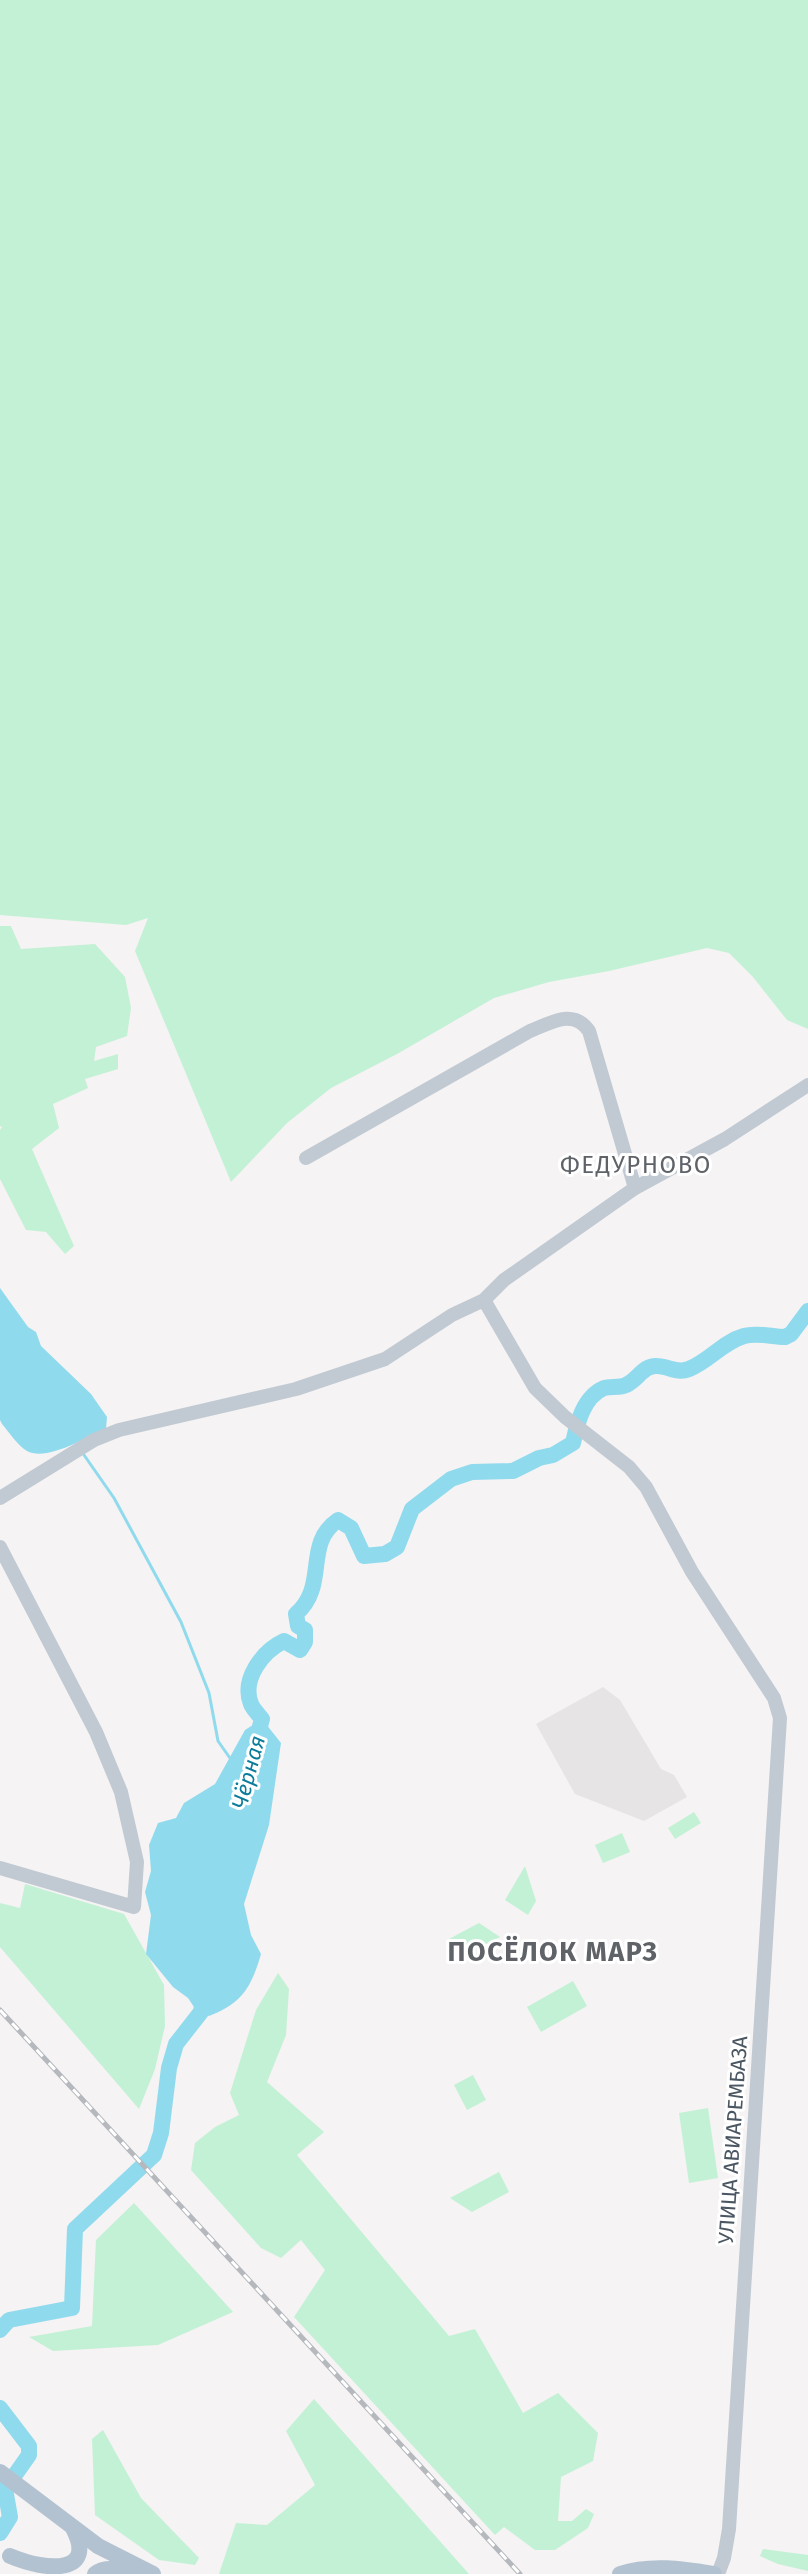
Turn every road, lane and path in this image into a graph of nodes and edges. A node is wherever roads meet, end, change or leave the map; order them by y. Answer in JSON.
{"nodes":[{"id":1,"x":808,"y":1085,"type":"edge"},
{"id":2,"x":306,"y":1158,"type":"dead end"},
{"id":3,"x":635,"y":1188,"type":"junction"},
{"id":4,"x":484,"y":1300,"type":"junction"},
{"id":5,"x":0,"y":1498,"type":"edge"},
{"id":6,"x":0,"y":1547,"type":"edge"},
{"id":7,"x":0,"y":1868,"type":"edge"},
{"id":8,"x":2,"y":2473,"type":"edge"},
{"id":9,"x":73,"y":2528,"type":"junction"},
{"id":10,"x":5,"y":2552,"type":"edge"},
{"id":11,"x":664,"y":2571,"type":"edge"},
{"id":12,"x":624,"y":2573,"type":"edge"},
{"id":13,"x":30,"y":2574,"type":"edge"},
{"id":14,"x":95,"y":2574,"type":"edge"},
{"id":15,"x":130,"y":2574,"type":"edge"},
{"id":16,"x":153,"y":2574,"type":"edge"},
{"id":17,"x":716,"y":2574,"type":"edge"}],
"edges":[{"from":1,"to":3,"type":"street"},
{"from":2,"to":3,"type":"street"},
{"from":3,"to":4,"type":"street"},
{"from":4,"to":5,"type":"street"},
{"from":4,"to":17,"type":"street","name":"УЛИЦА АВИАРЕМБАЗА"},
{"from":6,"to":7,"type":"street"},
{"from":8,"to":9,"type":"main road"},
{"from":9,"to":10,"type":"main road"},
{"from":9,"to":16,"type":"main road"},
{"from":10,"to":13,"type":"main road"},
{"from":11,"to":12,"type":"main road"},
{"from":11,"to":17,"type":"main road"},
{"from":14,"to":15,"type":"main road"}]}
